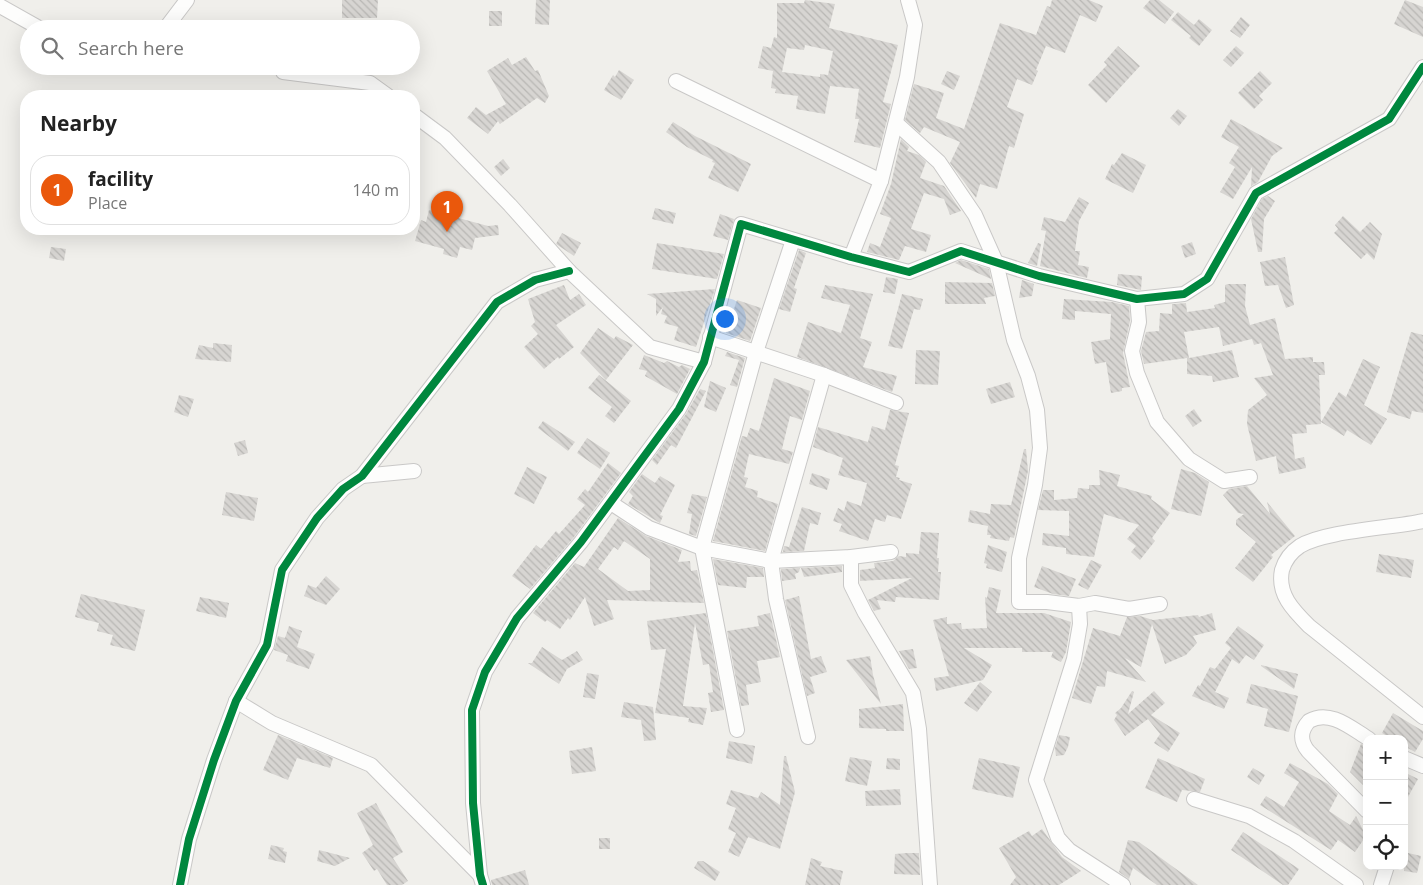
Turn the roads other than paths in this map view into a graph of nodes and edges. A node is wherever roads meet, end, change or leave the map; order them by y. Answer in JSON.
{"nodes":[{"id":1,"x":187,"y":0,"type":"edge"},
{"id":2,"x":908,"y":0,"type":"edge"},
{"id":3,"x":0,"y":6,"type":"edge"},
{"id":4,"x":25,"y":20,"type":"edge"},
{"id":5,"x":172,"y":20,"type":"edge"},
{"id":6,"x":1423,"y":67,"type":"edge"},
{"id":7,"x":307,"y":75,"type":"edge"},
{"id":8,"x":676,"y":81,"type":"dead end"},
{"id":9,"x":380,"y":90,"type":"edge"},
{"id":10,"x":420,"y":120,"type":"edge"},
{"id":11,"x":896,"y":123,"type":"junction"},
{"id":12,"x":881,"y":181,"type":"junction"},
{"id":13,"x":793,"y":240,"type":"junction"},
{"id":14,"x":851,"y":258,"type":"junction"},
{"id":15,"x":996,"y":262,"type":"junction"},
{"id":16,"x":569,"y":271,"type":"junction"},
{"id":17,"x":1137,"y":299,"type":"junction"},
{"id":18,"x":710,"y":337,"type":"junction"},
{"id":19,"x":756,"y":352,"type":"junction"},
{"id":20,"x":704,"y":362,"type":"junction"},
{"id":21,"x":824,"y":375,"type":"junction"},
{"id":22,"x":896,"y":403,"type":"dead end"},
{"id":23,"x":414,"y":471,"type":"dead end"},
{"id":24,"x":362,"y":476,"type":"junction"},
{"id":25,"x":1250,"y":477,"type":"dead end"},
{"id":26,"x":611,"y":503,"type":"junction"},
{"id":27,"x":1423,"y":521,"type":"edge"},
{"id":28,"x":702,"y":548,"type":"junction"},
{"id":29,"x":891,"y":552,"type":"dead end"},
{"id":30,"x":851,"y":557,"type":"junction"},
{"id":31,"x":771,"y":562,"type":"junction"},
{"id":32,"x":1160,"y":604,"type":"dead end"},
{"id":33,"x":1079,"y":606,"type":"junction"},
{"id":34,"x":236,"y":701,"type":"junction"},
{"id":35,"x":1423,"y":717,"type":"edge"},
{"id":36,"x":736,"y":730,"type":"dead end"},
{"id":37,"x":1363,"y":735,"type":"edge"},
{"id":38,"x":808,"y":737,"type":"dead end"},
{"id":39,"x":1408,"y":760,"type":"edge"},
{"id":40,"x":1423,"y":766,"type":"edge"},
{"id":41,"x":1194,"y":799,"type":"dead end"},
{"id":42,"x":1363,"y":807,"type":"edge"},
{"id":43,"x":1387,"y":870,"type":"edge"},
{"id":44,"x":482,"y":880,"type":"edge"},
{"id":45,"x":180,"y":885,"type":"edge"},
{"id":46,"x":930,"y":885,"type":"edge"},
{"id":47,"x":1123,"y":885,"type":"edge"},
{"id":48,"x":1356,"y":885,"type":"edge"},
{"id":49,"x":1381,"y":885,"type":"edge"}],
"edges":[{"from":1,"to":5,"type":"street"},
{"from":2,"to":11,"type":"street"},
{"from":3,"to":4,"type":"street"},
{"from":6,"to":17,"type":"street"},
{"from":7,"to":9,"type":"street"},
{"from":8,"to":12,"type":"street"},
{"from":10,"to":16,"type":"street"},
{"from":11,"to":12,"type":"street"},
{"from":11,"to":15,"type":"street"},
{"from":12,"to":14,"type":"street"},
{"from":13,"to":14,"type":"street"},
{"from":13,"to":18,"type":"street"},
{"from":13,"to":19,"type":"street"},
{"from":14,"to":15,"type":"street"},
{"from":15,"to":17,"type":"street"},
{"from":15,"to":33,"type":"street"},
{"from":16,"to":20,"type":"street"},
{"from":16,"to":24,"type":"street"},
{"from":17,"to":25,"type":"street"},
{"from":18,"to":19,"type":"street"},
{"from":18,"to":20,"type":"street"},
{"from":19,"to":21,"type":"street"},
{"from":19,"to":28,"type":"street"},
{"from":20,"to":26,"type":"street"},
{"from":21,"to":22,"type":"street"},
{"from":21,"to":31,"type":"street"},
{"from":23,"to":24,"type":"street"},
{"from":24,"to":34,"type":"street"},
{"from":26,"to":28,"type":"street"},
{"from":26,"to":44,"type":"street"},
{"from":27,"to":35,"type":"street"},
{"from":28,"to":31,"type":"street"},
{"from":28,"to":36,"type":"street"},
{"from":29,"to":30,"type":"street"},
{"from":30,"to":31,"type":"street"},
{"from":30,"to":46,"type":"street"},
{"from":31,"to":38,"type":"street"},
{"from":32,"to":33,"type":"street"},
{"from":33,"to":47,"type":"street"},
{"from":34,"to":44,"type":"street"},
{"from":34,"to":45,"type":"street"},
{"from":37,"to":42,"type":"street"},
{"from":39,"to":40,"type":"street"},
{"from":41,"to":48,"type":"street"},
{"from":43,"to":49,"type":"street"}]}
